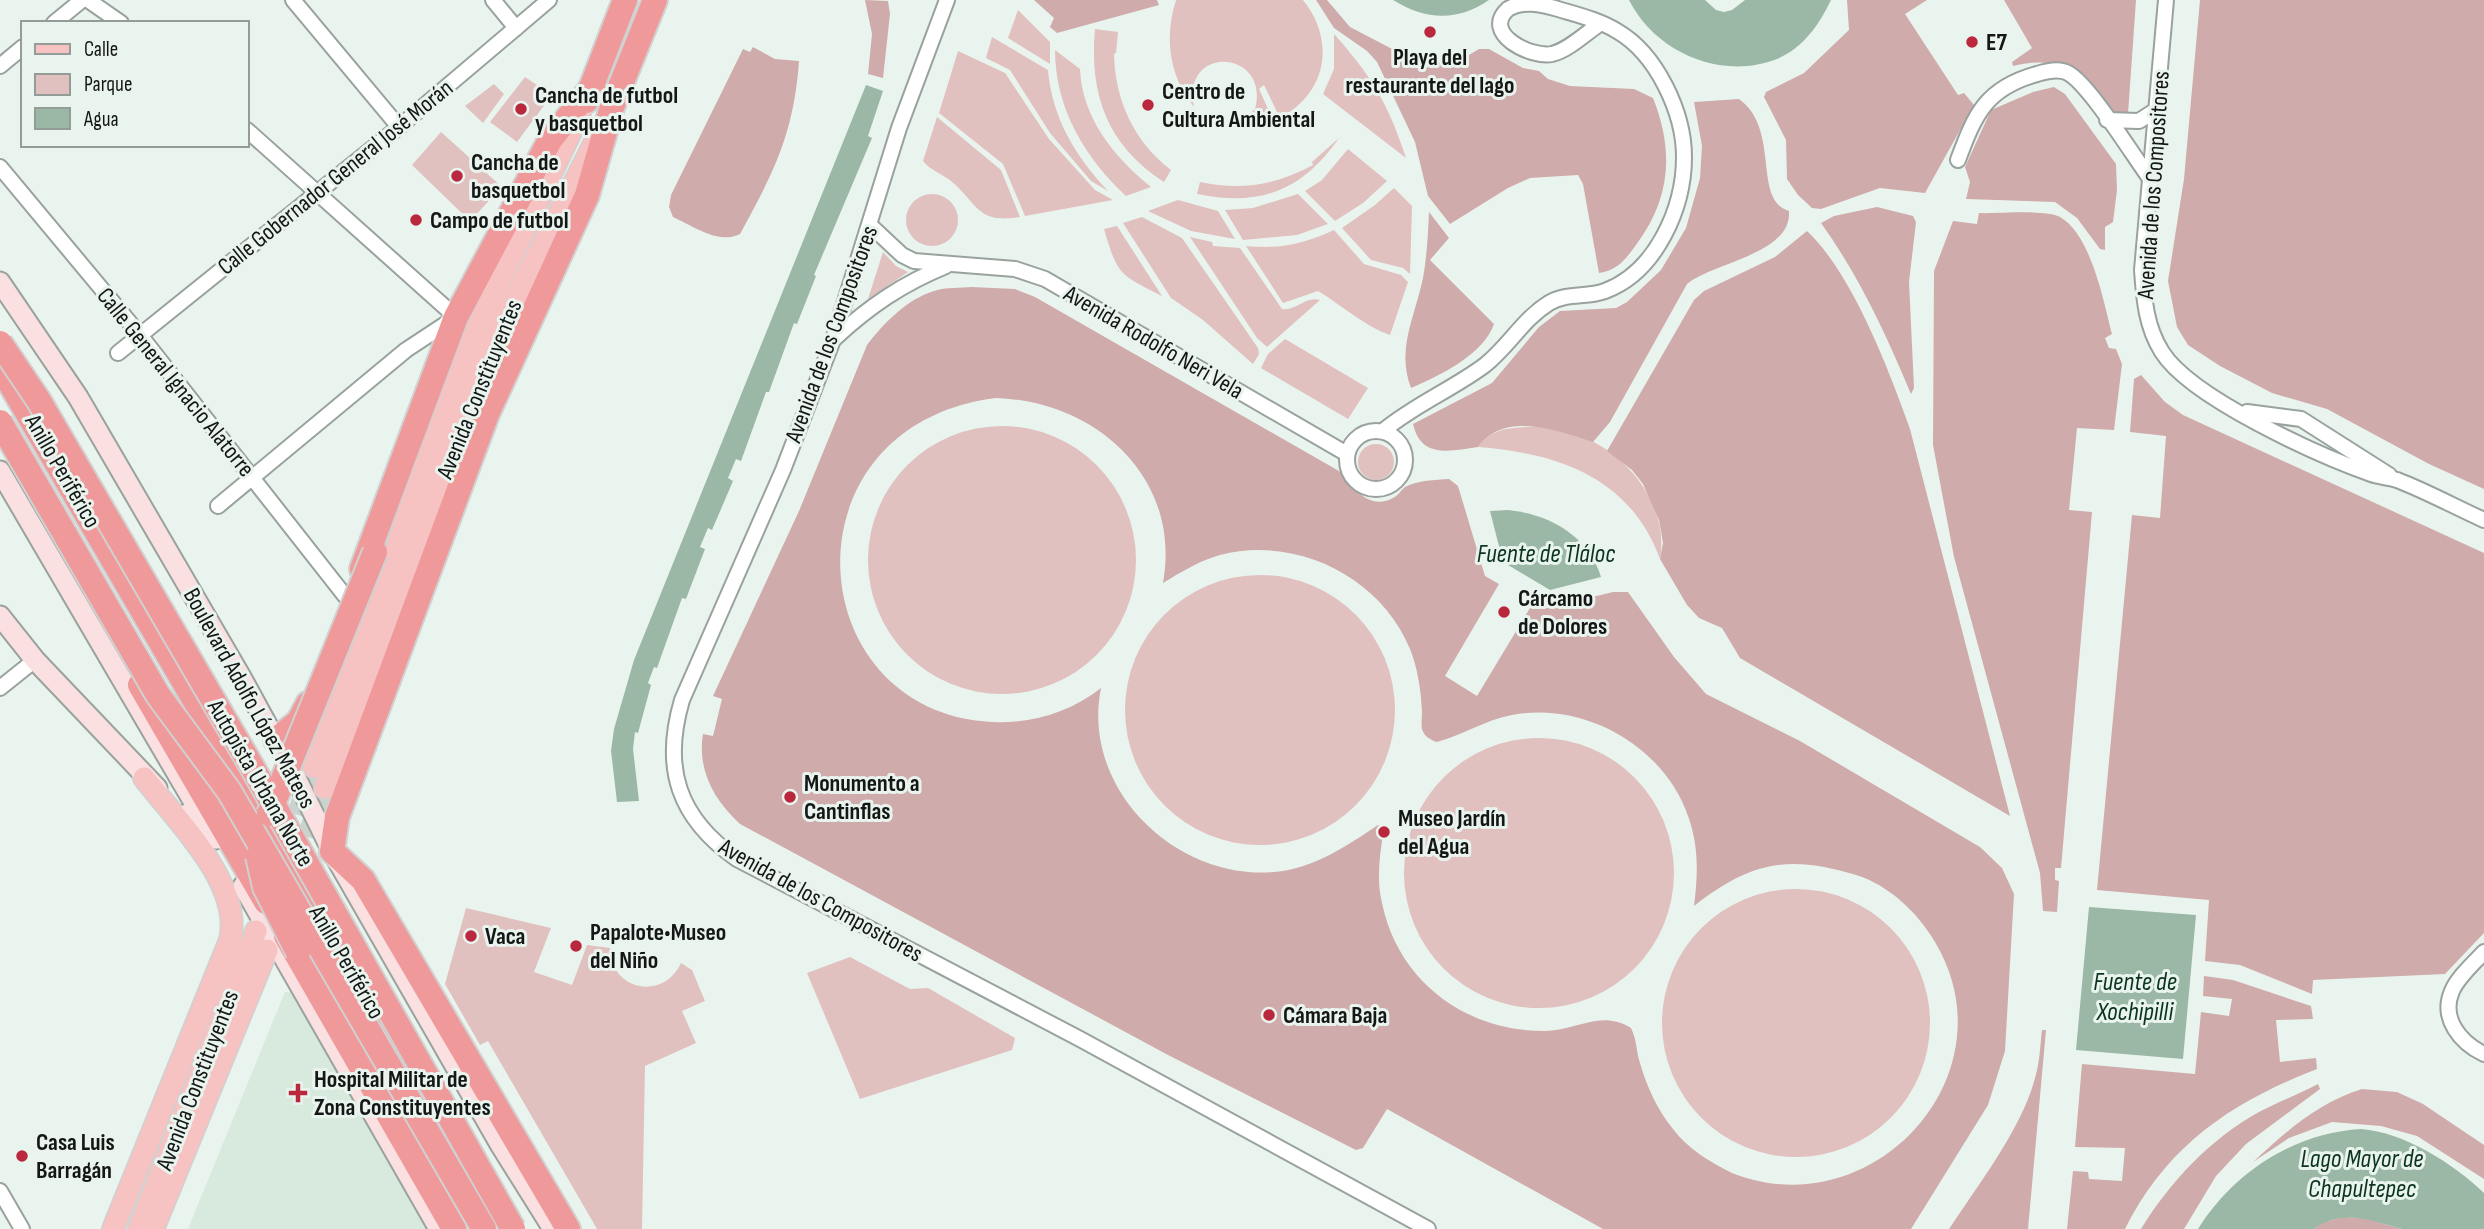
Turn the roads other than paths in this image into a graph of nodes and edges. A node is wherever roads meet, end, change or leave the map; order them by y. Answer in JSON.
{"nodes":[{"id":1,"x":82,"y":0,"type":"edge"},
{"id":2,"x":89,"y":0,"type":"edge"},
{"id":3,"x":293,"y":0,"type":"edge"},
{"id":4,"x":493,"y":0,"type":"edge"},
{"id":5,"x":549,"y":0,"type":"edge"},
{"id":6,"x":610,"y":0,"type":"edge"},
{"id":7,"x":625,"y":0,"type":"edge"},
{"id":8,"x":655,"y":0,"type":"edge"},
{"id":9,"x":947,"y":0,"type":"edge"},
{"id":10,"x":2166,"y":0,"type":"edge"},
{"id":11,"x":56,"y":21,"type":"edge"},
{"id":12,"x":118,"y":21,"type":"edge"},
{"id":13,"x":1601,"y":23,"type":"junction"},
{"id":14,"x":616,"y":25,"type":"junction"},
{"id":15,"x":516,"y":28,"type":"junction"},
{"id":16,"x":21,"y":49,"type":"edge"},
{"id":17,"x":0,"y":66,"type":"edge"},
{"id":18,"x":593,"y":86,"type":"junction"},
{"id":19,"x":612,"y":107,"type":"junction"},
{"id":20,"x":2156,"y":110,"type":"junction"},
{"id":21,"x":580,"y":113,"type":"junction"},
{"id":22,"x":2107,"y":120,"type":"junction"},
{"id":23,"x":399,"y":127,"type":"junction"},
{"id":24,"x":248,"y":131,"type":"edge"},
{"id":25,"x":1958,"y":160,"type":"dead end"},
{"id":26,"x":0,"y":167,"type":"edge"},
{"id":27,"x":2151,"y":180,"type":"junction"},
{"id":28,"x":319,"y":192,"type":"junction"},
{"id":29,"x":871,"y":226,"type":"junction"},
{"id":30,"x":951,"y":264,"type":"junction"},
{"id":31,"x":0,"y":282,"type":"edge"},
{"id":32,"x":462,"y":321,"type":"junction"},
{"id":33,"x":140,"y":335,"type":"junction"},
{"id":34,"x":833,"y":340,"type":"junction"},
{"id":35,"x":0,"y":343,"type":"edge"},
{"id":36,"x":118,"y":353,"type":"dead end"},
{"id":37,"x":0,"y":366,"type":"edge"},
{"id":38,"x":2239,"y":411,"type":"junction"},
{"id":39,"x":0,"y":422,"type":"edge"},
{"id":40,"x":1383,"y":431,"type":"junction"},
{"id":41,"x":0,"y":442,"type":"edge"},
{"id":42,"x":1347,"y":454,"type":"junction"},
{"id":43,"x":0,"y":471,"type":"edge"},
{"id":44,"x":253,"y":477,"type":"junction"},
{"id":45,"x":2396,"y":480,"type":"junction"},
{"id":46,"x":218,"y":506,"type":"dead end"},
{"id":47,"x":2484,"y":520,"type":"edge"},
{"id":48,"x":349,"y":601,"type":"junction"},
{"id":49,"x":0,"y":616,"type":"edge"},
{"id":50,"x":35,"y":660,"type":"junction"},
{"id":51,"x":0,"y":688,"type":"edge"},
{"id":52,"x":276,"y":740,"type":"junction"},
{"id":53,"x":314,"y":767,"type":"tunnel mouth"},
{"id":54,"x":144,"y":778,"type":"junction"},
{"id":55,"x":325,"y":788,"type":"tunnel mouth"},
{"id":56,"x":216,"y":839,"type":"junction"},
{"id":57,"x":332,"y":851,"type":"junction"},
{"id":58,"x":256,"y":931,"type":"dead end"},
{"id":59,"x":267,"y":950,"type":"dead end"},
{"id":60,"x":2484,"y":952,"type":"edge"},
{"id":61,"x":2484,"y":1054,"type":"edge"},
{"id":62,"x":209,"y":1097,"type":"junction"},
{"id":63,"x":0,"y":1191,"type":"edge"},
{"id":64,"x":450,"y":1227,"type":"edge"},
{"id":65,"x":22,"y":1229,"type":"edge"},
{"id":66,"x":113,"y":1229,"type":"edge"},
{"id":67,"x":139,"y":1229,"type":"edge"},
{"id":68,"x":153,"y":1229,"type":"edge"},
{"id":69,"x":164,"y":1229,"type":"edge"},
{"id":70,"x":484,"y":1229,"type":"edge"},
{"id":71,"x":507,"y":1229,"type":"edge"},
{"id":72,"x":513,"y":1229,"type":"edge"},
{"id":73,"x":553,"y":1229,"type":"edge"},
{"id":74,"x":568,"y":1229,"type":"edge"},
{"id":75,"x":1427,"y":1229,"type":"edge"}],
"edges":[{"from":1,"to":11,"type":"street"},
{"from":2,"to":12,"type":"street"},
{"from":3,"to":23,"type":"street"},
{"from":4,"to":15,"type":"street"},
{"from":5,"to":15,"type":"street","name":"Calle Gobernador General José Morán"},
{"from":6,"to":14,"type":"street"},
{"from":7,"to":14,"type":"highway","name":"Avenida Constituyentes"},
{"from":8,"to":19,"type":"highway","name":"Avenida Constituyentes"},
{"from":9,"to":29,"type":"street","name":"Avenida de los Compositores"},
{"from":10,"to":20,"type":"street","name":"Avenida de los Compositores"},
{"from":13,"to":13,"type":"street"},
{"from":13,"to":40,"type":"street"},
{"from":14,"to":18,"type":"highway","name":"Avenida Constituyentes"},
{"from":15,"to":23,"type":"street","name":"Calle Gobernador General José Morán"},
{"from":16,"to":17,"type":"street"},
{"from":18,"to":21,"type":"highway","name":"Avenida Constituyentes"},
{"from":18,"to":32,"type":"highway"},
{"from":19,"to":55,"type":"main road","name":"Avenida Constituyentes"},
{"from":19,"to":57,"type":"highway"},
{"from":20,"to":22,"type":"street"},
{"from":20,"to":27,"type":"street","name":"Avenida de los Compositores"},
{"from":21,"to":32,"type":"highway"},
{"from":21,"to":53,"type":"main road","name":"Avenida Constituyentes"},
{"from":22,"to":25,"type":"street"},
{"from":22,"to":27,"type":"street"},
{"from":23,"to":28,"type":"street","name":"Calle Gobernador General José Morán"},
{"from":24,"to":28,"type":"street"},
{"from":26,"to":33,"type":"street","name":"Calle General Ignacio Alatorre"},
{"from":27,"to":38,"type":"street","name":"Avenida de los Compositores"},
{"from":28,"to":32,"type":"street"},
{"from":28,"to":33,"type":"street","name":"Calle Gobernador General José Morán"},
{"from":29,"to":30,"type":"street","name":"Avenida Rodolfo Neri Vela"},
{"from":29,"to":34,"type":"street","name":"Avenida de los Compositores"},
{"from":30,"to":34,"type":"street","name":"Avenida Rodolfo Neri Vela"},
{"from":30,"to":42,"type":"street","name":"Avenida Rodolfo Neri Vela"},
{"from":31,"to":52,"type":"main road","name":"Boulevard Adolfo López Mateos"},
{"from":32,"to":44,"type":"street"},
{"from":32,"to":48,"type":"highway"},
{"from":32,"to":64,"type":"highway","bridge":true},
{"from":33,"to":36,"type":"street","name":"Calle Gobernador General José Morán"},
{"from":33,"to":44,"type":"street","name":"Calle General Ignacio Alatorre"},
{"from":34,"to":75,"type":"street","name":"Avenida de los Compositores"},
{"from":35,"to":72,"type":"highway","name":"Autopista Urbana Norte","bridge":true},
{"from":37,"to":71,"type":"highway","name":"Anillo Periférico"},
{"from":38,"to":45,"type":"street","name":"Avenida de los Compositores"},
{"from":38,"to":45,"type":"street","name":"Avenida de los Compositores"},
{"from":39,"to":70,"type":"highway","name":"Autopista Urbana Norte","bridge":true},
{"from":40,"to":42,"type":"street"},
{"from":40,"to":42,"type":"street"},
{"from":41,"to":64,"type":"highway","name":"Anillo Periférico"},
{"from":43,"to":56,"type":"main road"},
{"from":44,"to":46,"type":"street"},
{"from":44,"to":48,"type":"street","name":"Calle General Ignacio Alatorre"},
{"from":45,"to":47,"type":"street","name":"Avenida de los Compositores"},
{"from":48,"to":52,"type":"highway"},
{"from":49,"to":50,"type":"main road"},
{"from":50,"to":51,"type":"street"},
{"from":50,"to":54,"type":"main road"},
{"from":52,"to":57,"type":"main road","name":"Boulevard Adolfo López Mateos"},
{"from":54,"to":56,"type":"main road"},
{"from":54,"to":66,"type":"main road"},
{"from":56,"to":64,"type":"main road"},
{"from":57,"to":73,"type":"main road","name":"Boulevard Adolfo López Mateos"},
{"from":57,"to":74,"type":"highway"},
{"from":58,"to":67,"type":"main road","name":"Avenida Constituyentes"},
{"from":59,"to":62,"type":"main road","name":"Avenida Constituyentes"},
{"from":60,"to":61,"type":"street"},
{"from":62,"to":68,"type":"main road","name":"Avenida Constituyentes"},
{"from":62,"to":69,"type":"main road"},
{"from":63,"to":65,"type":"street"}]}
